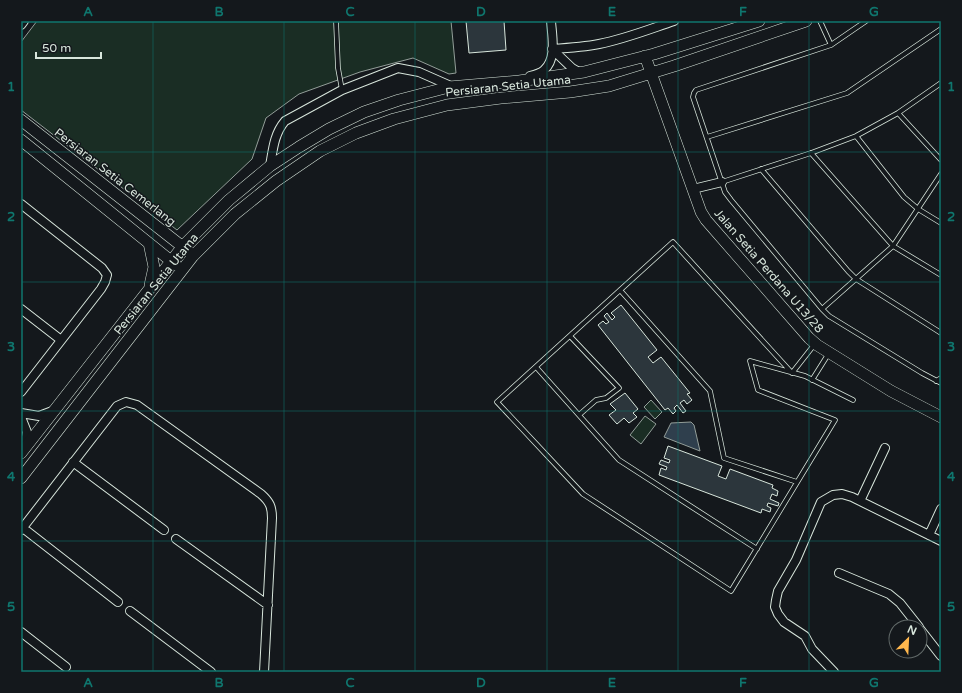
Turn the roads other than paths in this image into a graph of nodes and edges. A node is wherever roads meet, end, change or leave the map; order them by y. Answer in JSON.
{"nodes":[{"id":1,"x":24,"y":21,"type":"edge"},
{"id":2,"x":336,"y":21,"type":"edge"},
{"id":3,"x":551,"y":21,"type":"edge"},
{"id":4,"x":674,"y":21,"type":"edge"},
{"id":5,"x":758,"y":21,"type":"edge"},
{"id":6,"x":806,"y":21,"type":"edge"},
{"id":7,"x":820,"y":21,"type":"edge"},
{"id":8,"x":866,"y":21,"type":"edge"},
{"id":9,"x":21,"y":25,"type":"edge"},
{"id":10,"x":941,"y":29,"type":"edge"},
{"id":11,"x":831,"y":45,"type":"junction"},
{"id":12,"x":552,"y":49,"type":"junction"},
{"id":13,"x":645,"y":56,"type":"junction"},
{"id":14,"x":579,"y":72,"type":"junction"},
{"id":15,"x":651,"y":73,"type":"junction"},
{"id":16,"x":519,"y":81,"type":"junction"},
{"id":17,"x":941,"y":83,"type":"edge"},
{"id":18,"x":453,"y":87,"type":"junction"},
{"id":19,"x":342,"y":90,"type":"junction"},
{"id":20,"x":898,"y":113,"type":"junction"},
{"id":21,"x":21,"y":120,"type":"edge"},
{"id":22,"x":856,"y":136,"type":"junction"},
{"id":23,"x":707,"y":137,"type":"junction"},
{"id":24,"x":21,"y":140,"type":"edge"},
{"id":25,"x":811,"y":153,"type":"junction"},
{"id":26,"x":941,"y":160,"type":"edge"},
{"id":27,"x":270,"y":166,"type":"junction"},
{"id":28,"x":761,"y":169,"type":"junction"},
{"id":29,"x":941,"y":174,"type":"edge"},
{"id":30,"x":722,"y":182,"type":"junction"},
{"id":31,"x":693,"y":189,"type":"junction"},
{"id":32,"x":21,"y":204,"type":"edge"},
{"id":33,"x":918,"y":209,"type":"junction"},
{"id":34,"x":941,"y":223,"type":"edge"},
{"id":35,"x":149,"y":243,"type":"junction"},
{"id":36,"x":183,"y":246,"type":"junction"},
{"id":37,"x":893,"y":246,"type":"junction"},
{"id":38,"x":193,"y":256,"type":"junction"},
{"id":39,"x":171,"y":261,"type":"junction"},
{"id":40,"x":182,"y":270,"type":"junction"},
{"id":41,"x":941,"y":274,"type":"edge"},
{"id":42,"x":856,"y":279,"type":"junction"},
{"id":43,"x":149,"y":290,"type":"junction"},
{"id":44,"x":620,"y":290,"type":"junction"},
{"id":45,"x":21,"y":309,"type":"edge"},
{"id":46,"x":822,"y":309,"type":"junction"},
{"id":47,"x":941,"y":333,"type":"edge"},
{"id":48,"x":570,"y":336,"type":"junction"},
{"id":49,"x":61,"y":340,"type":"junction"},
{"id":50,"x":815,"y":344,"type":"junction"},
{"id":51,"x":830,"y":353,"type":"junction"},
{"id":52,"x":536,"y":367,"type":"junction"},
{"id":53,"x":792,"y":373,"type":"junction"},
{"id":54,"x":941,"y":378,"type":"edge"},
{"id":55,"x":812,"y":380,"type":"junction"},
{"id":56,"x":936,"y":381,"type":"junction"},
{"id":57,"x":941,"y":383,"type":"edge"},
{"id":58,"x":21,"y":392,"type":"edge"},
{"id":59,"x":852,"y":400,"type":"dead end"},
{"id":60,"x":56,"y":410,"type":"junction"},
{"id":61,"x":21,"y":413,"type":"edge"},
{"id":62,"x":579,"y":415,"type":"junction"},
{"id":63,"x":21,"y":417,"type":"edge"},
{"id":64,"x":941,"y":417,"type":"edge"},
{"id":65,"x":885,"y":448,"type":"dead end"},
{"id":66,"x":22,"y":452,"type":"edge"},
{"id":67,"x":73,"y":462,"type":"junction"},
{"id":68,"x":21,"y":478,"type":"edge"},
{"id":69,"x":797,"y":482,"type":"junction"},
{"id":70,"x":860,"y":501,"type":"junction"},
{"id":71,"x":941,"y":510,"type":"edge"},
{"id":72,"x":22,"y":529,"type":"edge"},
{"id":73,"x":164,"y":530,"type":"dead end"},
{"id":74,"x":929,"y":535,"type":"junction"},
{"id":75,"x":176,"y":539,"type":"dead end"},
{"id":76,"x":941,"y":541,"type":"edge"},
{"id":77,"x":757,"y":549,"type":"junction"},
{"id":78,"x":839,"y":574,"type":"dead end"},
{"id":79,"x":118,"y":602,"type":"dead end"},
{"id":80,"x":268,"y":605,"type":"junction"},
{"id":81,"x":130,"y":611,"type":"dead end"},
{"id":82,"x":912,"y":619,"type":"edge"},
{"id":83,"x":21,"y":632,"type":"edge"},
{"id":84,"x":928,"y":639,"type":"edge"},
{"id":85,"x":941,"y":656,"type":"edge"},
{"id":86,"x":66,"y":667,"type":"dead end"},
{"id":87,"x":211,"y":672,"type":"edge"},
{"id":88,"x":264,"y":672,"type":"edge"},
{"id":89,"x":834,"y":672,"type":"edge"}],
"edges":[{"from":1,"to":9,"type":"street"},
{"from":2,"to":19,"type":"lane"},
{"from":3,"to":12,"type":"street"},
{"from":4,"to":12,"type":"street"},
{"from":5,"to":13,"type":"street","name":"Persiaran Setia Utama"},
{"from":6,"to":15,"type":"street","name":"Persiaran Setia Utama"},
{"from":7,"to":11,"type":"lane"},
{"from":8,"to":11,"type":"lane"},
{"from":10,"to":23,"type":"lane"},
{"from":11,"to":23,"type":"lane"},
{"from":12,"to":14,"type":"street"},
{"from":12,"to":16,"type":"street"},
{"from":13,"to":14,"type":"street","name":"Persiaran Setia Utama"},
{"from":13,"to":15,"type":"street","name":"Jalan Setia Perdana U13/28"},
{"from":14,"to":16,"type":"street","name":"Persiaran Setia Utama"},
{"from":15,"to":31,"type":"street","name":"Jalan Setia Perdana U13/28"},
{"from":15,"to":38,"type":"street","name":"Persiaran Setia Utama"},
{"from":16,"to":18,"type":"street","name":"Persiaran Setia Utama"},
{"from":17,"to":20,"type":"lane"},
{"from":18,"to":19,"type":"street"},
{"from":18,"to":27,"type":"street","name":"Persiaran Setia Utama"},
{"from":19,"to":27,"type":"street"},
{"from":20,"to":22,"type":"lane"},
{"from":20,"to":26,"type":"lane"},
{"from":21,"to":36,"type":"street","name":"Persiaran Setia Cemerlang"},
{"from":22,"to":25,"type":"lane"},
{"from":22,"to":33,"type":"lane"},
{"from":23,"to":30,"type":"lane"},
{"from":24,"to":35,"type":"street"},
{"from":25,"to":28,"type":"lane"},
{"from":25,"to":37,"type":"lane"},
{"from":27,"to":36,"type":"street","name":"Persiaran Setia Utama"},
{"from":28,"to":30,"type":"lane"},
{"from":28,"to":42,"type":"lane"},
{"from":29,"to":33,"type":"lane"},
{"from":30,"to":31,"type":"street"},
{"from":30,"to":46,"type":"lane"},
{"from":31,"to":50,"type":"street","name":"Jalan Setia Perdana U13/28"},
{"from":32,"to":49,"type":"street"},
{"from":33,"to":34,"type":"lane"},
{"from":33,"to":37,"type":"lane"},
{"from":35,"to":39,"type":"street"},
{"from":35,"to":43,"type":"street"},
{"from":36,"to":38,"type":"street","name":"Persiaran Setia Cemerlang"},
{"from":36,"to":39,"type":"street","name":"Persiaran Setia Utama"},
{"from":37,"to":41,"type":"lane"},
{"from":37,"to":42,"type":"lane"},
{"from":38,"to":40,"type":"street","name":"Persiaran Setia Utama"},
{"from":39,"to":40,"type":"street"},
{"from":39,"to":43,"type":"street","name":"Persiaran Setia Utama"},
{"from":40,"to":68,"type":"street","name":"Persiaran Setia Utama"},
{"from":42,"to":46,"type":"lane"},
{"from":42,"to":47,"type":"lane"},
{"from":43,"to":60,"type":"street","name":"Persiaran Setia Utama"},
{"from":44,"to":48,"type":"lane"},
{"from":44,"to":53,"type":"lane"},
{"from":44,"to":69,"type":"lane"},
{"from":45,"to":49,"type":"street"},
{"from":46,"to":56,"type":"lane"},
{"from":48,"to":52,"type":"lane"},
{"from":48,"to":62,"type":"lane"},
{"from":49,"to":58,"type":"street"},
{"from":50,"to":51,"type":"street","name":"Jalan Setia Perdana U13/28"},
{"from":50,"to":53,"type":"lane"},
{"from":51,"to":55,"type":"lane"},
{"from":51,"to":64,"type":"street","name":"Jalan Setia Perdana U13/28"},
{"from":52,"to":62,"type":"lane"},
{"from":52,"to":77,"type":"lane"},
{"from":53,"to":55,"type":"lane"},
{"from":53,"to":69,"type":"lane"},
{"from":54,"to":56,"type":"lane"},
{"from":55,"to":59,"type":"lane"},
{"from":56,"to":57,"type":"lane"},
{"from":60,"to":61,"type":"street"},
{"from":60,"to":66,"type":"street","name":"Persiaran Setia Utama"},
{"from":62,"to":77,"type":"lane"},
{"from":63,"to":66,"type":"street"},
{"from":65,"to":70,"type":"street"},
{"from":67,"to":72,"type":"street"},
{"from":67,"to":73,"type":"street"},
{"from":67,"to":80,"type":"street"},
{"from":69,"to":77,"type":"lane"},
{"from":70,"to":74,"type":"street"},
{"from":70,"to":89,"type":"street"},
{"from":71,"to":74,"type":"street"},
{"from":72,"to":79,"type":"street"},
{"from":74,"to":76,"type":"street"},
{"from":75,"to":80,"type":"street"},
{"from":78,"to":82,"type":"street"},
{"from":80,"to":88,"type":"street"},
{"from":81,"to":87,"type":"street"},
{"from":83,"to":86,"type":"street"},
{"from":84,"to":85,"type":"street"}]}
